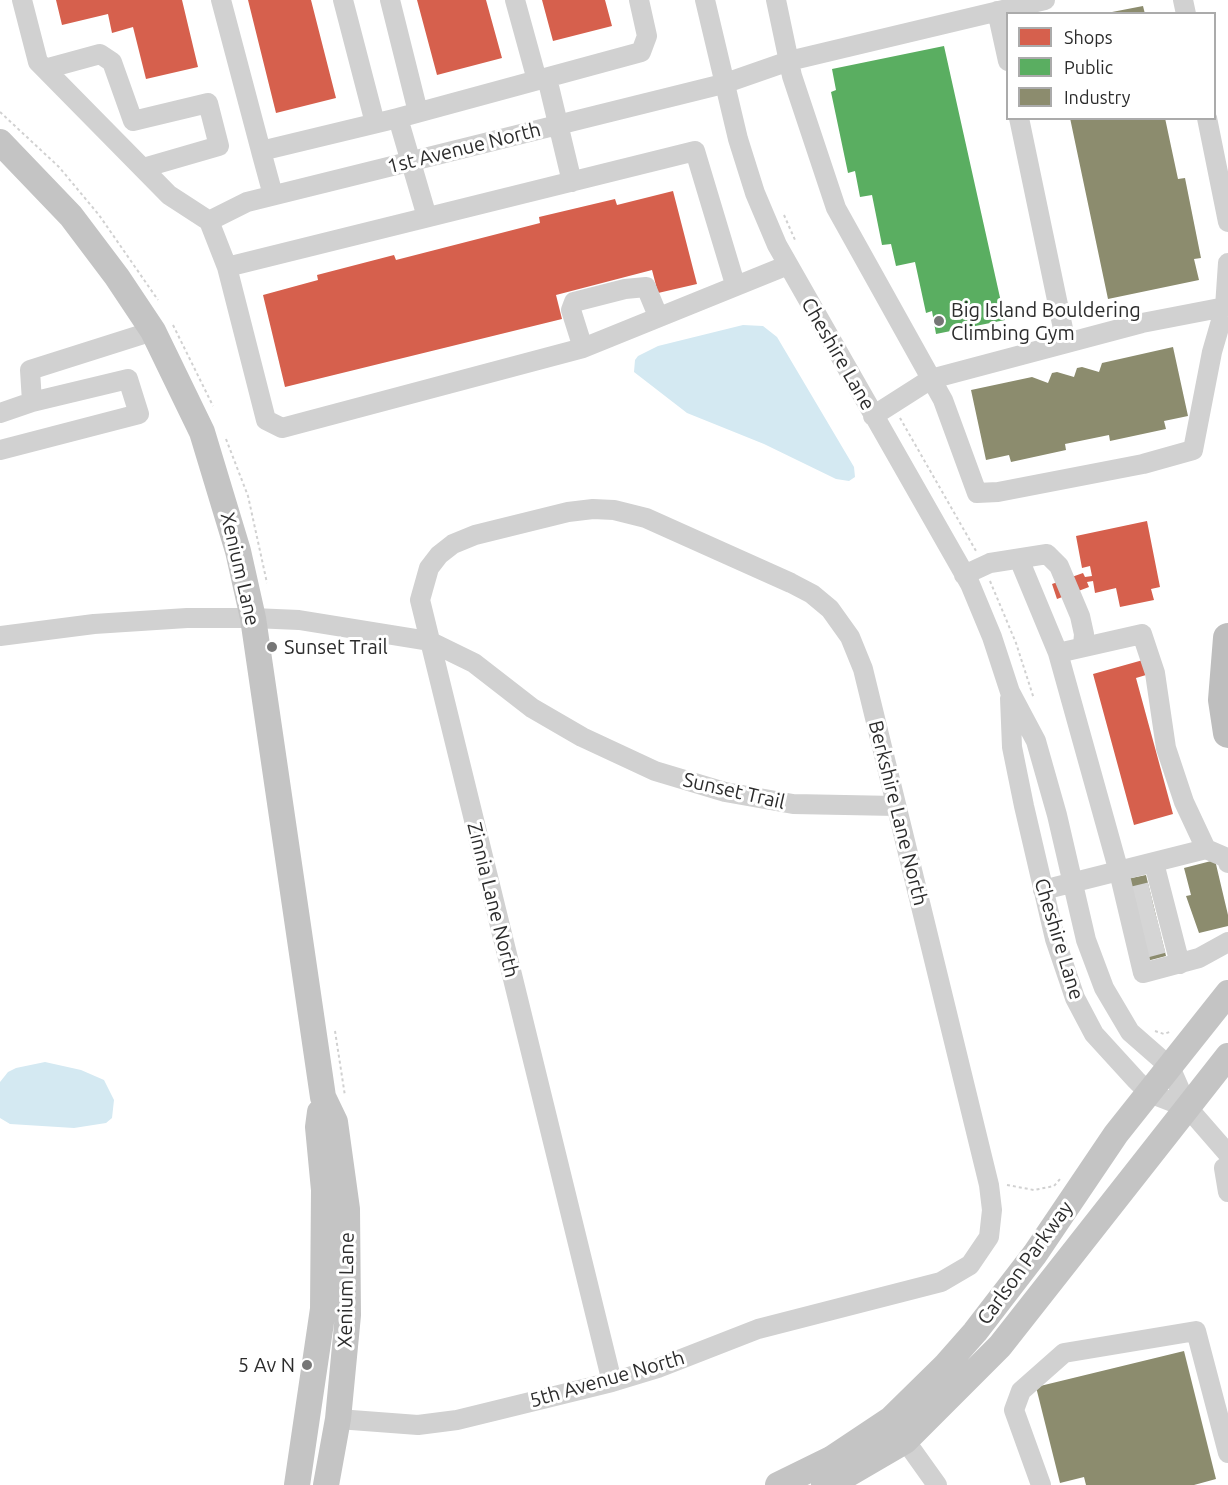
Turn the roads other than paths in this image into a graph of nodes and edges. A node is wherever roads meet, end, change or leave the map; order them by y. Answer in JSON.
{"nodes":[{"id":1,"x":22,"y":0,"type":"edge"},
{"id":2,"x":221,"y":0,"type":"edge"},
{"id":3,"x":343,"y":0,"type":"edge"},
{"id":4,"x":390,"y":0,"type":"edge"},
{"id":5,"x":515,"y":0,"type":"edge"},
{"id":6,"x":639,"y":0,"type":"edge"},
{"id":7,"x":705,"y":0,"type":"edge"},
{"id":8,"x":776,"y":0,"type":"edge"},
{"id":9,"x":1045,"y":0,"type":"edge"},
{"id":10,"x":997,"y":11,"type":"junction"},
{"id":11,"x":1006,"y":52,"type":"edge"},
{"id":12,"x":789,"y":61,"type":"junction"},
{"id":13,"x":45,"y":69,"type":"junction"},
{"id":14,"x":542,"y":79,"type":"junction"},
{"id":15,"x":723,"y":84,"type":"junction"},
{"id":16,"x":418,"y":112,"type":"junction"},
{"id":17,"x":398,"y":118,"type":"junction"},
{"id":18,"x":1020,"y":120,"type":"edge"},
{"id":19,"x":1207,"y":120,"type":"edge"},
{"id":20,"x":133,"y":121,"type":"junction"},
{"id":21,"x":375,"y":123,"type":"junction"},
{"id":22,"x":560,"y":124,"type":"junction"},
{"id":23,"x":116,"y":141,"type":"junction"},
{"id":24,"x":0,"y":142,"type":"edge"},
{"id":25,"x":261,"y":151,"type":"junction"},
{"id":26,"x":410,"y":162,"type":"junction"},
{"id":27,"x":142,"y":168,"type":"junction"},
{"id":28,"x":572,"y":182,"type":"junction"},
{"id":29,"x":273,"y":195,"type":"junction"},
{"id":30,"x":427,"y":217,"type":"junction"},
{"id":31,"x":209,"y":220,"type":"junction"},
{"id":32,"x":1228,"y":222,"type":"edge"},
{"id":33,"x":1228,"y":263,"type":"edge"},
{"id":34,"x":788,"y":265,"type":"junction"},
{"id":35,"x":227,"y":267,"type":"junction"},
{"id":36,"x":735,"y":284,"type":"junction"},
{"id":37,"x":1226,"y":307,"type":"junction"},
{"id":38,"x":658,"y":316,"type":"junction"},
{"id":39,"x":153,"y":331,"type":"junction"},
{"id":40,"x":1066,"y":343,"type":"junction"},
{"id":41,"x":583,"y":348,"type":"junction"},
{"id":42,"x":931,"y":378,"type":"junction"},
{"id":43,"x":32,"y":402,"type":"junction"},
{"id":44,"x":0,"y":413,"type":"edge"},
{"id":45,"x":873,"y":416,"type":"junction"},
{"id":46,"x":0,"y":450,"type":"edge"},
{"id":47,"x":568,"y":512,"type":"joint"},
{"id":48,"x":1019,"y":559,"type":"junction"},
{"id":49,"x":964,"y":575,"type":"junction"},
{"id":50,"x":253,"y":618,"type":"junction"},
{"id":51,"x":1,"y":631,"type":"edge"},
{"id":52,"x":1228,"y":638,"type":"edge"},
{"id":53,"x":429,"y":641,"type":"junction"},
{"id":54,"x":1083,"y":646,"type":"junction"},
{"id":55,"x":1058,"y":653,"type":"junction"},
{"id":56,"x":1010,"y":692,"type":"junction"},
{"id":57,"x":1228,"y":733,"type":"edge"},
{"id":58,"x":896,"y":806,"type":"junction"},
{"id":59,"x":1206,"y":849,"type":"junction"},
{"id":60,"x":1154,"y":863,"type":"junction"},
{"id":61,"x":1228,"y":863,"type":"edge"},
{"id":62,"x":1119,"y":872,"type":"junction"},
{"id":63,"x":1073,"y":882,"type":"junction"},
{"id":64,"x":1044,"y":890,"type":"junction"},
{"id":65,"x":1228,"y":942,"type":"edge"},
{"id":66,"x":1180,"y":964,"type":"junction"},
{"id":67,"x":1228,"y":993,"type":"edge"},
{"id":68,"x":1228,"y":1056,"type":"edge"},
{"id":69,"x":1170,"y":1067,"type":"junction"},
{"id":70,"x":1149,"y":1093,"type":"junction"},
{"id":71,"x":323,"y":1097,"type":"junction"},
{"id":72,"x":1188,"y":1108,"type":"junction"},
{"id":73,"x":1228,"y":1155,"type":"edge"},
{"id":74,"x":1228,"y":1165,"type":"edge"},
{"id":75,"x":1228,"y":1192,"type":"edge"},
{"id":76,"x":940,"y":1282,"type":"joint"},
{"id":77,"x":612,"y":1382,"type":"junction"},
{"id":78,"x":338,"y":1419,"type":"junction"},
{"id":79,"x":891,"y":1419,"type":"junction"},
{"id":80,"x":905,"y":1441,"type":"junction"},
{"id":81,"x":1228,"y":1453,"type":"edge"},
{"id":82,"x":297,"y":1485,"type":"edge"},
{"id":83,"x":326,"y":1485,"type":"edge"},
{"id":84,"x":778,"y":1485,"type":"edge"},
{"id":85,"x":824,"y":1485,"type":"edge"},
{"id":86,"x":937,"y":1485,"type":"edge"},
{"id":87,"x":1041,"y":1485,"type":"edge"}],
"edges":[{"from":1,"to":13,"type":"street"},
{"from":2,"to":25,"type":"street"},
{"from":3,"to":21,"type":"street"},
{"from":4,"to":16,"type":"street"},
{"from":5,"to":14,"type":"street"},
{"from":6,"to":14,"type":"street"},
{"from":7,"to":15,"type":"street","name":"Cheshire Lane"},
{"from":8,"to":12,"type":"street"},
{"from":9,"to":10,"type":"street","name":"1st Avenue North"},
{"from":10,"to":11,"type":"street"},
{"from":10,"to":12,"type":"street","name":"1st Avenue North"},
{"from":12,"to":15,"type":"street","name":"1st Avenue North"},
{"from":12,"to":42,"type":"street"},
{"from":13,"to":20,"type":"street"},
{"from":13,"to":23,"type":"street"},
{"from":14,"to":16,"type":"street"},
{"from":14,"to":22,"type":"street"},
{"from":15,"to":22,"type":"street","name":"1st Avenue North"},
{"from":15,"to":34,"type":"street","name":"Cheshire Lane"},
{"from":16,"to":17,"type":"street"},
{"from":17,"to":21,"type":"street"},
{"from":17,"to":26,"type":"street"},
{"from":18,"to":40,"type":"street"},
{"from":19,"to":32,"type":"street"},
{"from":20,"to":23,"type":"street"},
{"from":20,"to":27,"type":"street"},
{"from":21,"to":25,"type":"street"},
{"from":22,"to":26,"type":"street","name":"1st Avenue North"},
{"from":22,"to":28,"type":"street"},
{"from":23,"to":27,"type":"street"},
{"from":24,"to":39,"type":"main road","name":"Xenium Lane"},
{"from":25,"to":29,"type":"street"},
{"from":26,"to":29,"type":"street","name":"1st Avenue North"},
{"from":26,"to":30,"type":"street"},
{"from":27,"to":31,"type":"street"},
{"from":28,"to":30,"type":"street"},
{"from":28,"to":36,"type":"street"},
{"from":29,"to":31,"type":"street","name":"1st Avenue North"},
{"from":30,"to":35,"type":"street"},
{"from":31,"to":35,"type":"street"},
{"from":33,"to":37,"type":"street"},
{"from":34,"to":36,"type":"street"},
{"from":34,"to":45,"type":"street","name":"Cheshire Lane"},
{"from":35,"to":41,"type":"street"},
{"from":36,"to":38,"type":"street"},
{"from":37,"to":40,"type":"street"},
{"from":37,"to":42,"type":"street"},
{"from":38,"to":41,"type":"street"},
{"from":38,"to":41,"type":"street"},
{"from":39,"to":43,"type":"street"},
{"from":39,"to":50,"type":"main road","name":"Xenium Lane"},
{"from":40,"to":42,"type":"street"},
{"from":42,"to":45,"type":"street"},
{"from":43,"to":44,"type":"street"},
{"from":43,"to":46,"type":"street"},
{"from":45,"to":49,"type":"street","name":"Cheshire Lane"},
{"from":47,"to":53,"type":"street","name":"Zinnia Lane North"},
{"from":47,"to":58,"type":"street","name":"Berkshire Lane North"},
{"from":48,"to":49,"type":"street"},
{"from":48,"to":54,"type":"street"},
{"from":48,"to":55,"type":"street"},
{"from":49,"to":56,"type":"street","name":"Cheshire Lane"},
{"from":50,"to":51,"type":"street","name":"Sunset Trail"},
{"from":50,"to":53,"type":"street","name":"Sunset Trail"},
{"from":50,"to":71,"type":"main road","name":"Xenium Lane"},
{"from":52,"to":57,"type":"highway"},
{"from":53,"to":58,"type":"street","name":"Sunset Trail"},
{"from":53,"to":77,"type":"street","name":"Zinnia Lane North"},
{"from":54,"to":55,"type":"street"},
{"from":54,"to":59,"type":"street"},
{"from":55,"to":62,"type":"street"},
{"from":56,"to":63,"type":"street","name":"Cheshire Lane"},
{"from":56,"to":64,"type":"street","name":"Cheshire Lane"},
{"from":58,"to":76,"type":"street","name":"Berkshire Lane North"},
{"from":59,"to":60,"type":"street"},
{"from":59,"to":61,"type":"street"},
{"from":60,"to":62,"type":"street"},
{"from":60,"to":66,"type":"street"},
{"from":62,"to":63,"type":"street"},
{"from":62,"to":66,"type":"street"},
{"from":63,"to":64,"type":"street"},
{"from":63,"to":69,"type":"street","name":"Cheshire Lane"},
{"from":64,"to":70,"type":"street","name":"Cheshire Lane"},
{"from":65,"to":66,"type":"street"},
{"from":67,"to":69,"type":"main road","name":"Carlson Parkway"},
{"from":68,"to":72,"type":"main road","name":"Carlson Parkway"},
{"from":69,"to":70,"type":"main road","name":"Carlson Parkway"},
{"from":69,"to":72,"type":"street","name":"Cheshire Lane"},
{"from":70,"to":72,"type":"street","name":"Cheshire Lane"},
{"from":70,"to":79,"type":"main road","name":"Carlson Parkway"},
{"from":71,"to":78,"type":"main road","name":"Xenium Lane"},
{"from":71,"to":82,"type":"main road","name":"Xenium Lane"},
{"from":72,"to":73,"type":"street"},
{"from":72,"to":80,"type":"main road","name":"Carlson Parkway"},
{"from":74,"to":75,"type":"street"},
{"from":76,"to":77,"type":"street","name":"5th Avenue North"},
{"from":77,"to":78,"type":"street","name":"5th Avenue North"},
{"from":78,"to":83,"type":"main road","name":"Xenium Lane"},
{"from":79,"to":80,"type":"street"},
{"from":79,"to":84,"type":"main road","name":"Carlson Parkway"},
{"from":80,"to":85,"type":"main road","name":"Carlson Parkway"},
{"from":80,"to":86,"type":"street"},
{"from":81,"to":87,"type":"street"}]}
